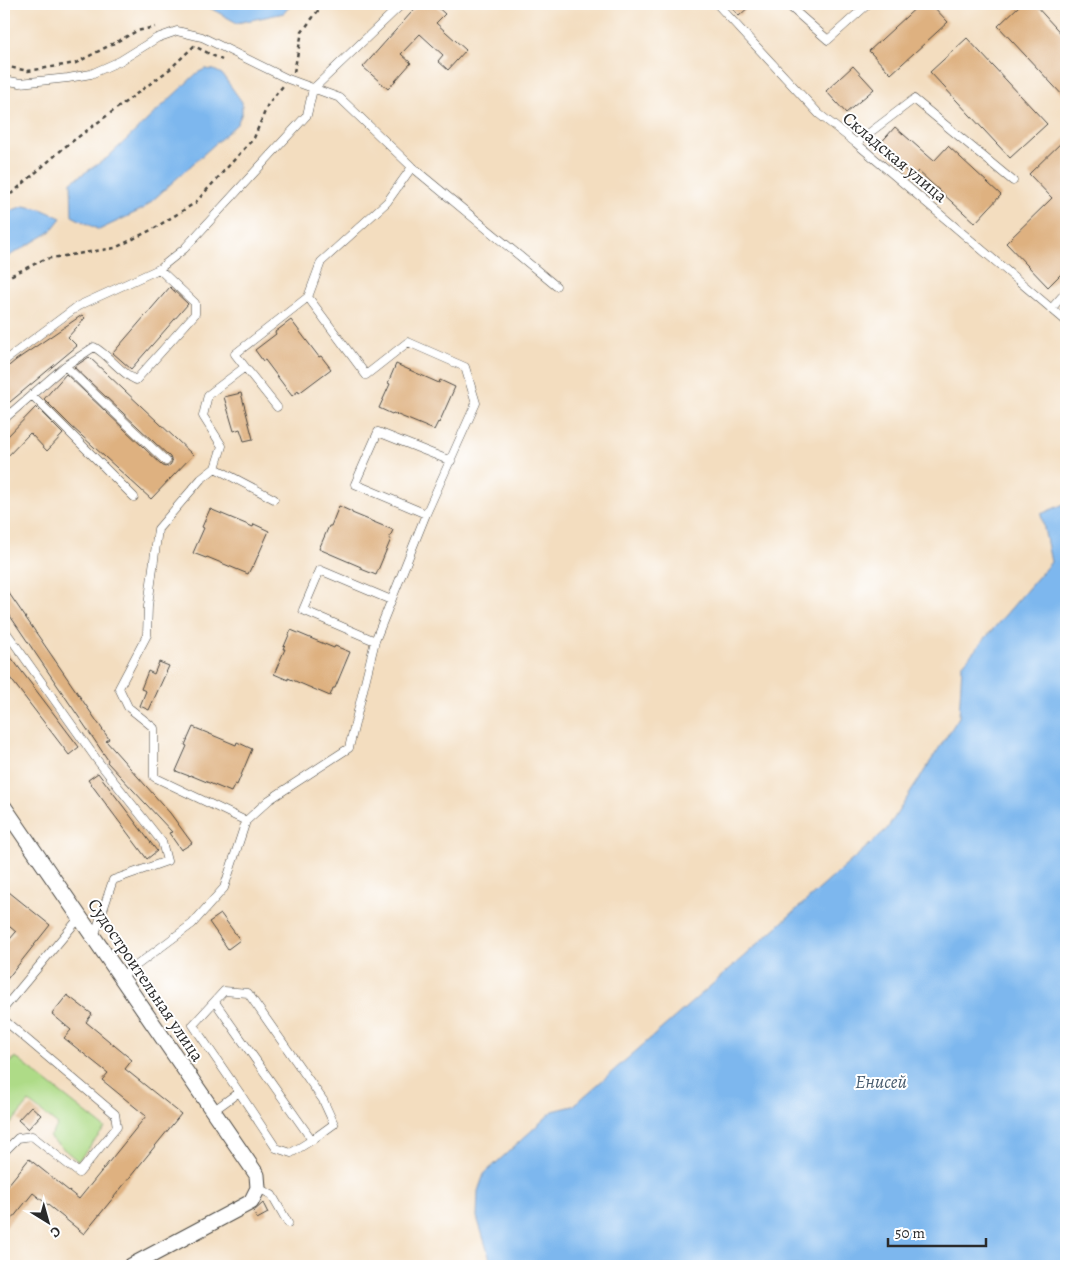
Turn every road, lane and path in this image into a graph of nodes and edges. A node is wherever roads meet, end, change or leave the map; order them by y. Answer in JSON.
{"nodes":[{"id":1,"x":323,"y":4,"type":"edge"},
{"id":2,"x":402,"y":4,"type":"edge"},
{"id":3,"x":717,"y":4,"type":"edge"},
{"id":4,"x":787,"y":4,"type":"edge"},
{"id":5,"x":868,"y":4,"type":"edge"},
{"id":6,"x":229,"y":63,"type":"dead end"},
{"id":7,"x":288,"y":79,"type":"junction"},
{"id":8,"x":4,"y":80,"type":"edge"},
{"id":9,"x":313,"y":89,"type":"junction"},
{"id":10,"x":856,"y":143,"type":"junction"},
{"id":11,"x":412,"y":167,"type":"junction"},
{"id":12,"x":1012,"y":181,"type":"dead end"},
{"id":13,"x":4,"y":198,"type":"edge"},
{"id":14,"x":159,"y":269,"type":"junction"},
{"id":15,"x":4,"y":279,"type":"edge"},
{"id":16,"x":556,"y":286,"type":"dead end"},
{"id":17,"x":1066,"y":292,"type":"edge"},
{"id":18,"x":308,"y":297,"type":"junction"},
{"id":19,"x":1051,"y":309,"type":"junction"},
{"id":20,"x":1066,"y":321,"type":"edge"},
{"id":21,"x":4,"y":361,"type":"edge"},
{"id":22,"x":65,"y":366,"type":"junction"},
{"id":23,"x":245,"y":367,"type":"junction"},
{"id":24,"x":32,"y":395,"type":"junction"},
{"id":25,"x":277,"y":408,"type":"dead end"},
{"id":26,"x":4,"y":419,"type":"edge"},
{"id":27,"x":166,"y":461,"type":"dead end"},
{"id":28,"x":451,"y":461,"type":"junction"},
{"id":29,"x":215,"y":468,"type":"junction"},
{"id":30,"x":134,"y":497,"type":"dead end"},
{"id":31,"x":274,"y":499,"type":"dead end"},
{"id":32,"x":426,"y":514,"type":"junction"},
{"id":33,"x":391,"y":600,"type":"junction"},
{"id":34,"x":4,"y":630,"type":"edge"},
{"id":35,"x":375,"y":641,"type":"junction"},
{"id":36,"x":4,"y":807,"type":"edge"},
{"id":37,"x":246,"y":821,"type":"junction"},
{"id":38,"x":80,"y":917,"type":"junction"},
{"id":39,"x":94,"y":937,"type":"junction"},
{"id":40,"x":121,"y":977,"type":"junction"},
{"id":41,"x":215,"y":1002,"type":"junction"},
{"id":42,"x":4,"y":1008,"type":"edge"},
{"id":43,"x":4,"y":1020,"type":"edge"},
{"id":44,"x":239,"y":1092,"type":"junction"},
{"id":45,"x":213,"y":1111,"type":"junction"},
{"id":46,"x":312,"y":1140,"type":"junction"},
{"id":47,"x":4,"y":1152,"type":"edge"},
{"id":48,"x":257,"y":1182,"type":"junction"},
{"id":49,"x":288,"y":1223,"type":"dead end"},
{"id":50,"x":131,"y":1266,"type":"edge"}],
"edges":[{"from":1,"to":7,"type":"path"},
{"from":2,"to":9,"type":"lane"},
{"from":3,"to":10,"type":"lane","name":"Складская улица"},
{"from":4,"to":5,"type":"lane"},
{"from":6,"to":13,"type":"path"},
{"from":7,"to":8,"type":"lane"},
{"from":7,"to":9,"type":"lane"},
{"from":7,"to":15,"type":"path"},
{"from":9,"to":11,"type":"lane"},
{"from":9,"to":14,"type":"lane"},
{"from":10,"to":12,"type":"lane"},
{"from":10,"to":19,"type":"lane","name":"Складская улица"},
{"from":11,"to":16,"type":"lane"},
{"from":11,"to":18,"type":"lane"},
{"from":14,"to":21,"type":"lane"},
{"from":14,"to":22,"type":"lane"},
{"from":17,"to":19,"type":"lane"},
{"from":18,"to":23,"type":"lane"},
{"from":18,"to":28,"type":"lane"},
{"from":19,"to":20,"type":"lane","name":"Складская улица"},
{"from":22,"to":24,"type":"lane"},
{"from":22,"to":27,"type":"lane"},
{"from":23,"to":25,"type":"lane"},
{"from":23,"to":29,"type":"lane"},
{"from":24,"to":26,"type":"lane"},
{"from":24,"to":30,"type":"lane"},
{"from":28,"to":32,"type":"lane"},
{"from":28,"to":32,"type":"lane"},
{"from":29,"to":31,"type":"lane"},
{"from":29,"to":37,"type":"lane"},
{"from":32,"to":33,"type":"lane"},
{"from":33,"to":35,"type":"lane"},
{"from":33,"to":35,"type":"lane"},
{"from":34,"to":39,"type":"lane"},
{"from":35,"to":37,"type":"lane"},
{"from":36,"to":38,"type":"street","name":"Судостроительная улица"},
{"from":37,"to":40,"type":"lane"},
{"from":38,"to":39,"type":"street","name":"Судостроительная улица"},
{"from":38,"to":42,"type":"lane"},
{"from":39,"to":40,"type":"street","name":"Судостроительная улица"},
{"from":40,"to":45,"type":"street","name":"Судостроительная улица"},
{"from":41,"to":44,"type":"lane"},
{"from":41,"to":46,"type":"lane"},
{"from":41,"to":46,"type":"lane"},
{"from":43,"to":47,"type":"lane"},
{"from":44,"to":45,"type":"lane"},
{"from":44,"to":46,"type":"lane"},
{"from":45,"to":48,"type":"street","name":"Судостроительная улица"},
{"from":48,"to":49,"type":"lane"},
{"from":48,"to":50,"type":"street"}]}
